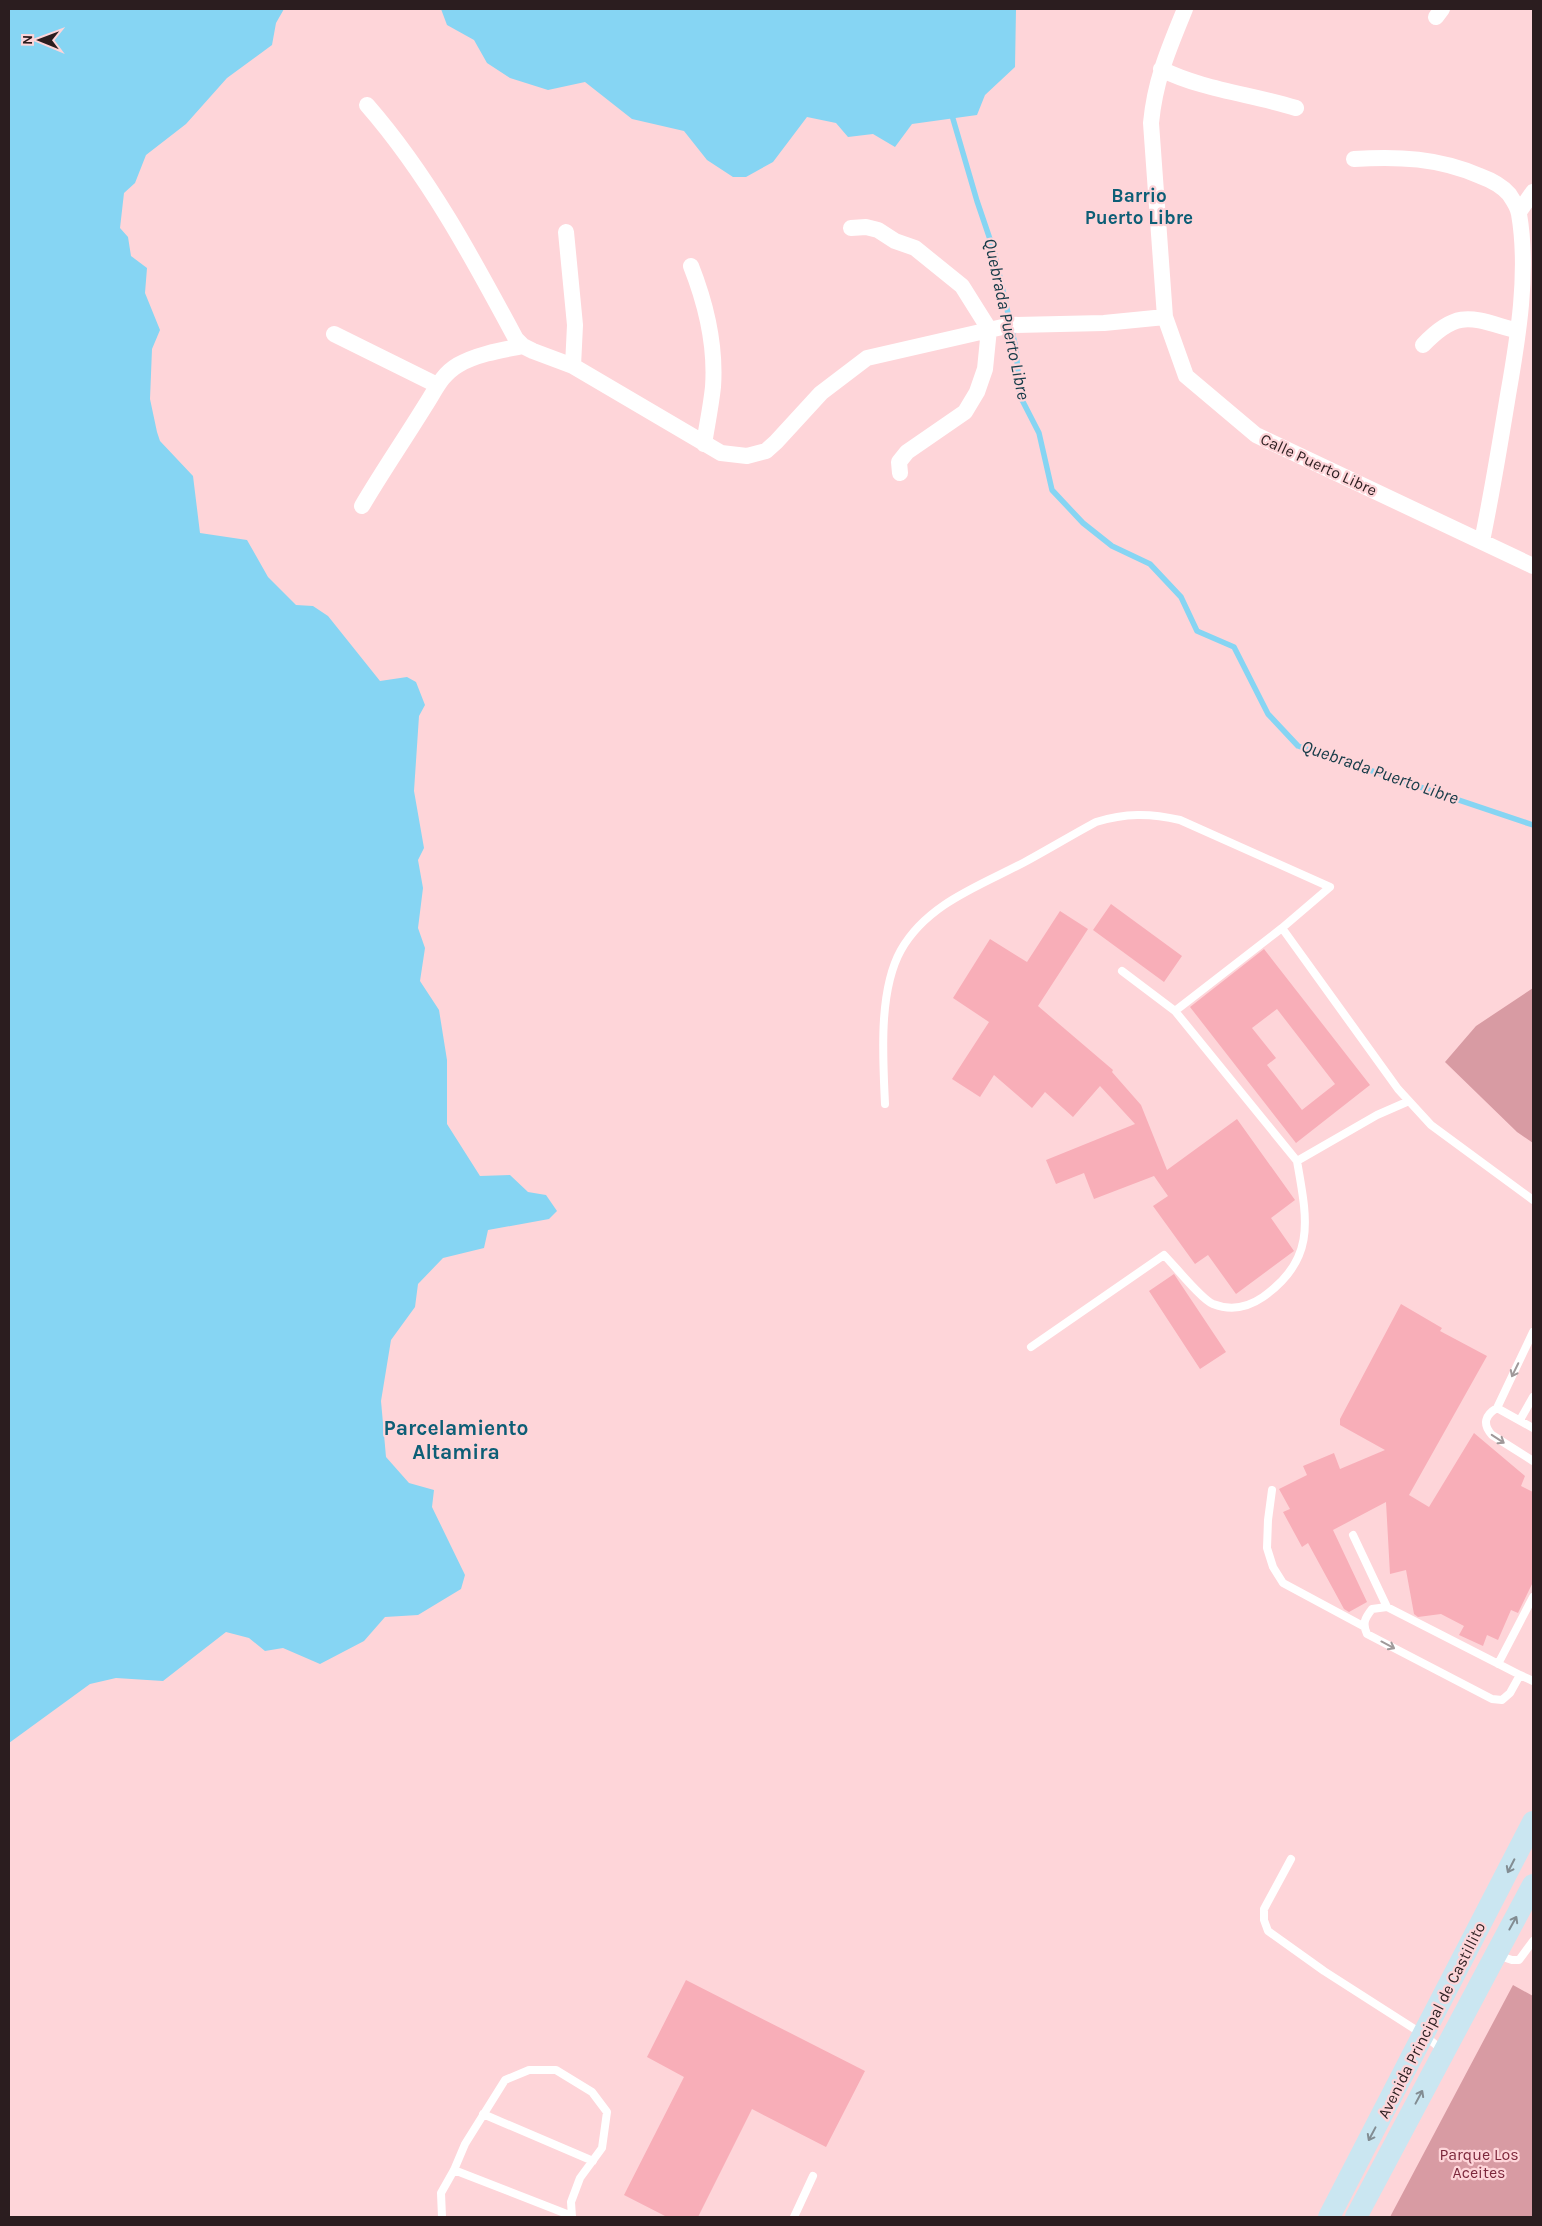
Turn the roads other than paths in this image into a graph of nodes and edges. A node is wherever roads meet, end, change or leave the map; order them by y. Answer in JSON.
{"nodes":[{"id":1,"x":1185,"y":9,"type":"edge"},
{"id":2,"x":1161,"y":69,"type":"junction"},
{"id":3,"x":366,"y":105,"type":"dead end"},
{"id":4,"x":1296,"y":108,"type":"dead end"},
{"id":5,"x":1354,"y":159,"type":"dead end"},
{"id":6,"x":1533,"y":192,"type":"edge"},
{"id":7,"x":1519,"y":212,"type":"junction"},
{"id":8,"x":851,"y":228,"type":"dead end"},
{"id":9,"x":566,"y":232,"type":"dead end"},
{"id":10,"x":691,"y":266,"type":"dead end"},
{"id":11,"x":1165,"y":317,"type":"junction"},
{"id":12,"x":990,"y":329,"type":"junction"},
{"id":13,"x":1518,"y":331,"type":"junction"},
{"id":14,"x":334,"y":334,"type":"dead end"},
{"id":15,"x":1423,"y":345,"type":"dead end"},
{"id":16,"x":523,"y":346,"type":"junction"},
{"id":17,"x":572,"y":366,"type":"junction"},
{"id":18,"x":437,"y":385,"type":"junction"},
{"id":19,"x":704,"y":444,"type":"junction"},
{"id":20,"x":900,"y":473,"type":"dead end"},
{"id":21,"x":362,"y":506,"type":"dead end"},
{"id":22,"x":1482,"y":541,"type":"junction"},
{"id":23,"x":1533,"y":566,"type":"edge"},
{"id":24,"x":1282,"y":928,"type":"junction"},
{"id":25,"x":1122,"y":972,"type":"dead end"},
{"id":26,"x":1175,"y":1011,"type":"junction"},
{"id":27,"x":1409,"y":1101,"type":"junction"},
{"id":28,"x":886,"y":1104,"type":"dead end"},
{"id":29,"x":1297,"y":1161,"type":"junction"},
{"id":30,"x":1533,"y":1200,"type":"edge"},
{"id":31,"x":1533,"y":1332,"type":"edge"},
{"id":32,"x":1031,"y":1347,"type":"dead end"},
{"id":33,"x":1533,"y":1397,"type":"edge"},
{"id":34,"x":1497,"y":1408,"type":"junction"},
{"id":35,"x":1520,"y":1420,"type":"junction"},
{"id":36,"x":1533,"y":1428,"type":"edge"},
{"id":37,"x":1533,"y":1461,"type":"edge"},
{"id":38,"x":1272,"y":1490,"type":"dead end"},
{"id":39,"x":1353,"y":1535,"type":"dead end"},
{"id":40,"x":1533,"y":1596,"type":"edge"},
{"id":41,"x":1386,"y":1608,"type":"junction"},
{"id":42,"x":1363,"y":1626,"type":"junction"},
{"id":43,"x":1498,"y":1664,"type":"junction"},
{"id":44,"x":1520,"y":1675,"type":"junction"},
{"id":45,"x":1533,"y":1682,"type":"edge"},
{"id":46,"x":1533,"y":1822,"type":"edge"},
{"id":47,"x":1291,"y":1859,"type":"dead end"},
{"id":48,"x":1533,"y":1885,"type":"edge"},
{"id":49,"x":1533,"y":1941,"type":"edge"},
{"id":50,"x":1495,"y":1955,"type":"junction"},
{"id":51,"x":1424,"y":2035,"type":"junction"},
{"id":52,"x":1444,"y":2051,"type":"junction"},
{"id":53,"x":483,"y":2114,"type":"junction"},
{"id":54,"x":593,"y":2161,"type":"junction"},
{"id":55,"x":454,"y":2170,"type":"junction"},
{"id":56,"x":813,"y":2176,"type":"dead end"},
{"id":57,"x":442,"y":2217,"type":"edge"},
{"id":58,"x":572,"y":2217,"type":"edge"},
{"id":59,"x":794,"y":2217,"type":"edge"},
{"id":60,"x":1329,"y":2217,"type":"edge"},
{"id":61,"x":1356,"y":2217,"type":"edge"}],
"edges":[{"from":1,"to":2,"type":"street","name":"Calle Puerto Libre"},
{"from":2,"to":4,"type":"street"},
{"from":2,"to":11,"type":"street","name":"Calle Puerto Libre"},
{"from":3,"to":16,"type":"street"},
{"from":5,"to":7,"type":"street"},
{"from":6,"to":7,"type":"street"},
{"from":7,"to":13,"type":"street"},
{"from":8,"to":12,"type":"street"},
{"from":9,"to":17,"type":"street"},
{"from":10,"to":19,"type":"street"},
{"from":11,"to":12,"type":"street"},
{"from":11,"to":22,"type":"street","name":"Calle Puerto Libre"},
{"from":12,"to":19,"type":"street"},
{"from":12,"to":20,"type":"street"},
{"from":13,"to":15,"type":"street"},
{"from":13,"to":22,"type":"street"},
{"from":14,"to":18,"type":"street"},
{"from":16,"to":17,"type":"street"},
{"from":16,"to":18,"type":"street"},
{"from":17,"to":19,"type":"street"},
{"from":18,"to":21,"type":"street"},
{"from":22,"to":23,"type":"street","name":"Calle Puerto Libre"},
{"from":24,"to":26,"type":"lane"},
{"from":24,"to":27,"type":"lane"},
{"from":24,"to":28,"type":"lane"},
{"from":25,"to":26,"type":"lane"},
{"from":26,"to":29,"type":"lane"},
{"from":27,"to":29,"type":"lane"},
{"from":27,"to":30,"type":"lane"},
{"from":29,"to":32,"type":"lane"},
{"from":31,"to":34,"type":"lane","one_way":true},
{"from":33,"to":35,"type":"lane"},
{"from":34,"to":35,"type":"lane"},
{"from":34,"to":37,"type":"lane","one_way":true},
{"from":35,"to":36,"type":"lane"},
{"from":38,"to":42,"type":"lane"},
{"from":39,"to":41,"type":"lane"},
{"from":40,"to":43,"type":"lane"},
{"from":41,"to":42,"type":"lane"},
{"from":41,"to":43,"type":"lane"},
{"from":42,"to":44,"type":"lane","one_way":true},
{"from":43,"to":44,"type":"lane"},
{"from":44,"to":45,"type":"lane"},
{"from":46,"to":51,"type":"main road","name":"Avenida Principal de Castillito","one_way":true},
{"from":47,"to":51,"type":"lane"},
{"from":50,"to":48,"type":"main road","name":"Avenida Principal de Castillito","one_way":true},
{"from":49,"to":50,"type":"lane"},
{"from":50,"to":52,"type":"main road","name":"Avenida Principal de Castillito"},
{"from":51,"to":52,"type":"lane"},
{"from":51,"to":60,"type":"main road","name":"Avenida Principal de Castillito","one_way":true},
{"from":61,"to":52,"type":"main road","name":"Avenida Principal de Castillito","one_way":true},
{"from":53,"to":54,"type":"lane"},
{"from":53,"to":54,"type":"lane"},
{"from":53,"to":55,"type":"lane"},
{"from":54,"to":58,"type":"lane"},
{"from":55,"to":57,"type":"lane"},
{"from":55,"to":58,"type":"lane"},
{"from":56,"to":59,"type":"lane"}]}
